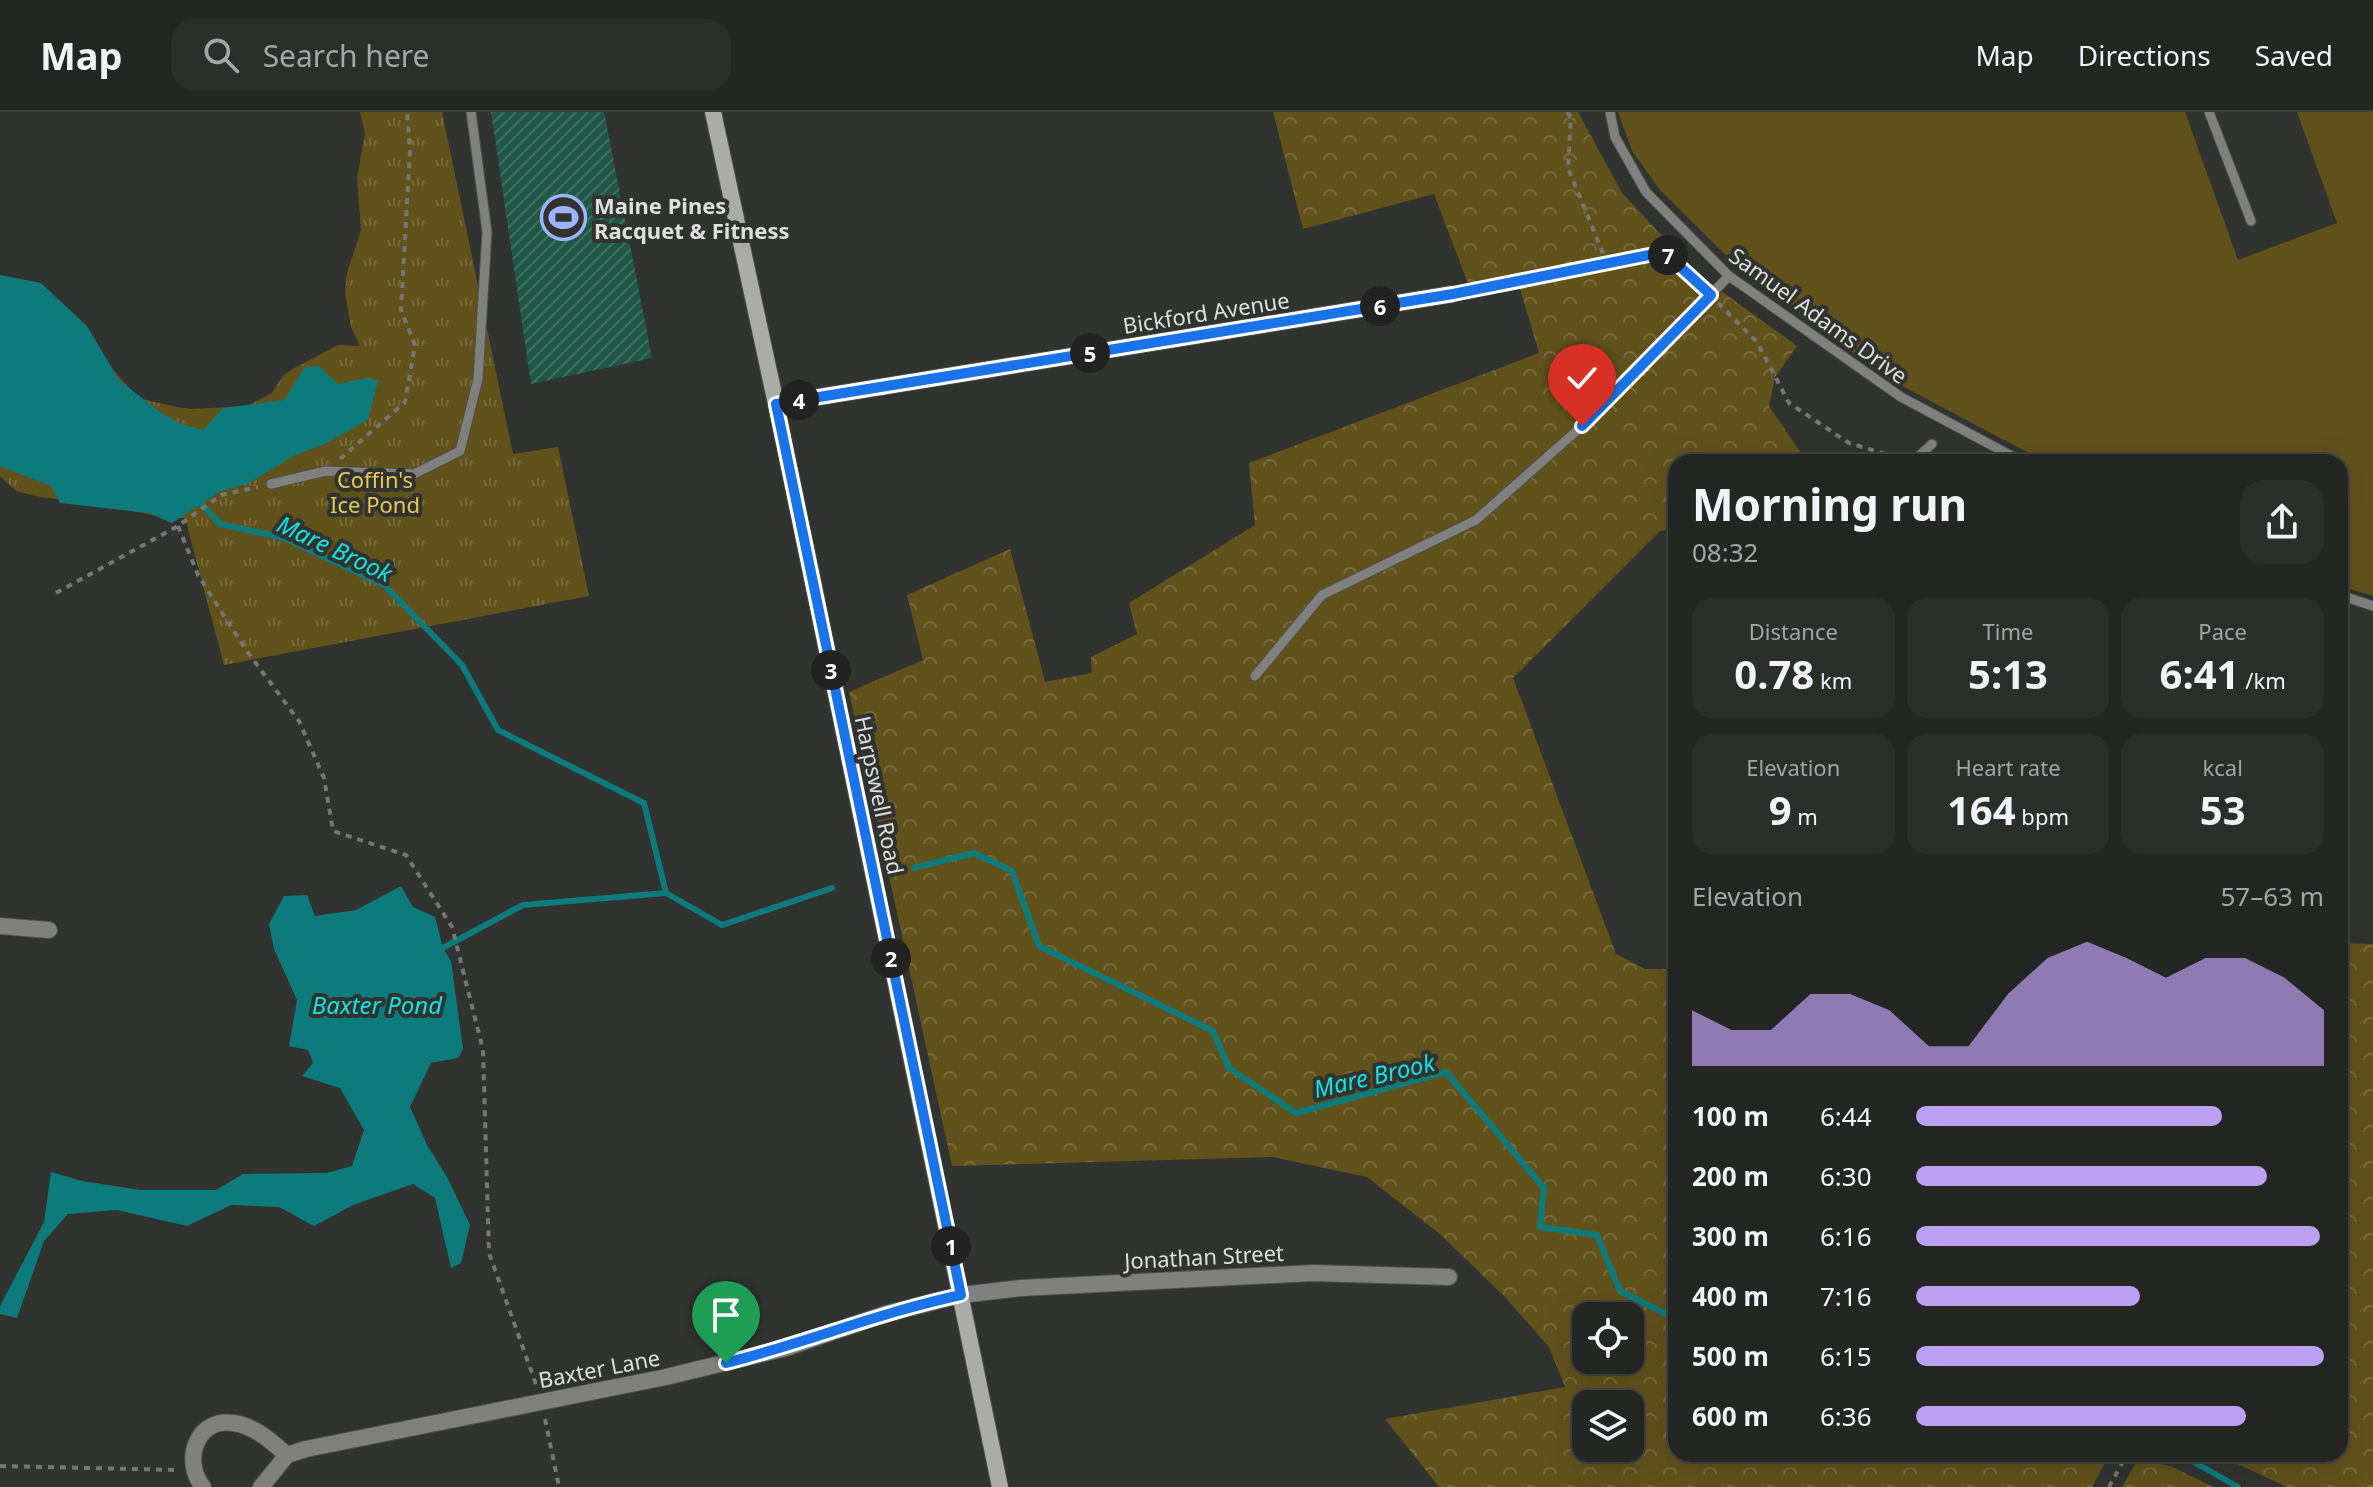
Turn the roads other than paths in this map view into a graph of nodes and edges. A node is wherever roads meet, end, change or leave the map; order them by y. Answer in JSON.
{"nodes":[{"id":1,"x":471,"y":112,"type":"edge"},
{"id":2,"x":713,"y":112,"type":"edge"},
{"id":3,"x":1610,"y":112,"type":"edge"},
{"id":4,"x":2209,"y":112,"type":"edge"},
{"id":5,"x":2251,"y":221,"type":"dead end"},
{"id":6,"x":1729,"y":276,"type":"junction"},
{"id":7,"x":1453,"y":294,"type":"road end"},
{"id":8,"x":776,"y":404,"type":"junction"},
{"id":9,"x":1932,"y":444,"type":"dead end"},
{"id":10,"x":1920,"y":454,"type":"edge"},
{"id":11,"x":2008,"y":454,"type":"edge"},
{"id":12,"x":271,"y":484,"type":"road end"},
{"id":13,"x":2348,"y":598,"type":"edge"},
{"id":14,"x":2373,"y":606,"type":"edge"},
{"id":15,"x":1255,"y":676,"type":"dead end"},
{"id":16,"x":0,"y":926,"type":"edge"},
{"id":17,"x":49,"y":930,"type":"dead end"},
{"id":18,"x":1449,"y":1277,"type":"dead end"},
{"id":19,"x":961,"y":1295,"type":"junction"},
{"id":20,"x":287,"y":1455,"type":"junction"},
{"id":21,"x":203,"y":1487,"type":"edge"},
{"id":22,"x":261,"y":1487,"type":"edge"},
{"id":23,"x":1000,"y":1487,"type":"edge"}],
"edges":[{"from":1,"to":12,"type":"lane"},
{"from":2,"to":8,"type":"main road","name":"Harpswell Road"},
{"from":3,"to":6,"type":"lane","name":"Samuel Adams Drive"},
{"from":4,"to":5,"type":"lane"},
{"from":6,"to":11,"type":"lane","name":"Samuel Adams Drive"},
{"from":6,"to":15,"type":"lane"},
{"from":7,"to":8,"type":"street","name":"Bickford Avenue"},
{"from":8,"to":19,"type":"main road","name":"Harpswell Road"},
{"from":9,"to":10,"type":"lane"},
{"from":13,"to":14,"type":"lane"},
{"from":16,"to":17,"type":"street"},
{"from":18,"to":19,"type":"street","name":"Jonathan Street"},
{"from":19,"to":20,"type":"street","name":"Baxter Lane"},
{"from":19,"to":23,"type":"main road","name":"Harpswell Road"},
{"from":20,"to":21,"type":"street"},
{"from":20,"to":22,"type":"street"}]}
